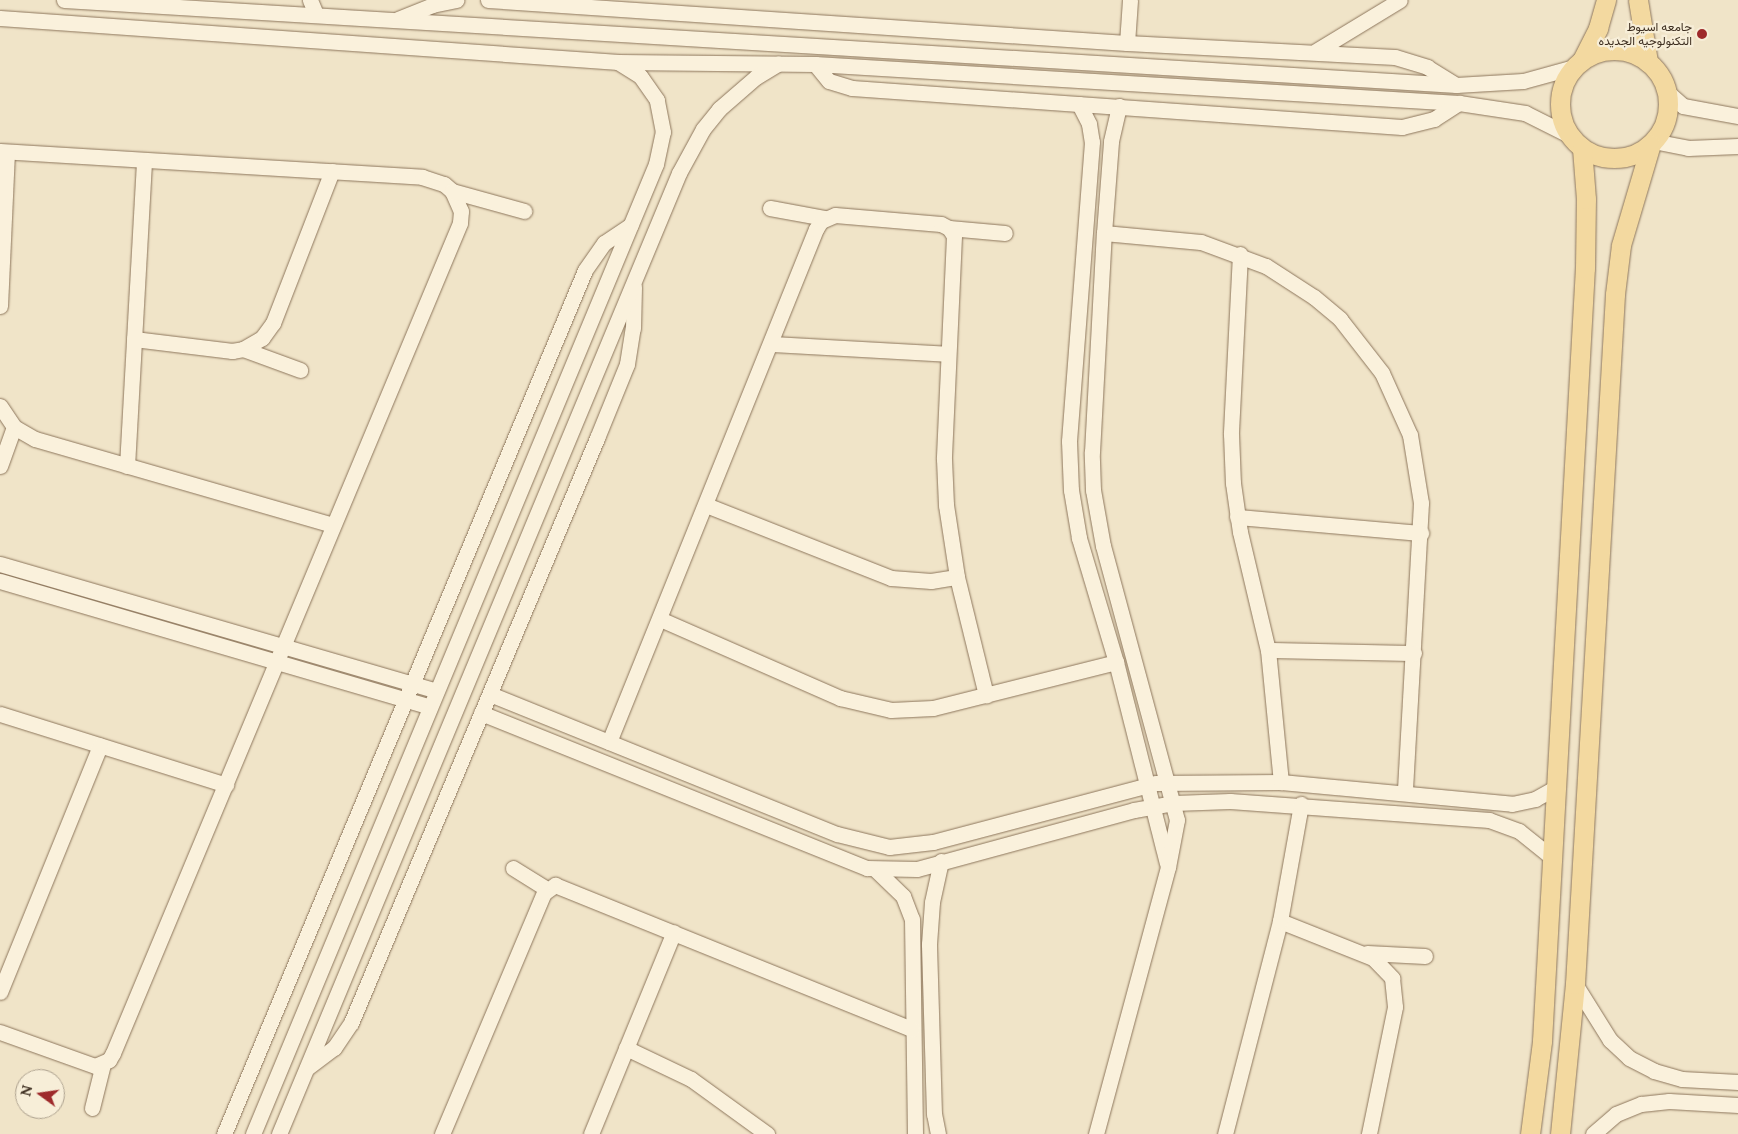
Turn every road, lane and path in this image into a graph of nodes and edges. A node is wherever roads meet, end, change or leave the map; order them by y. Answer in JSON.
{"nodes":[{"id":1,"x":64,"y":0,"type":"edge"},
{"id":2,"x":310,"y":0,"type":"edge"},
{"id":3,"x":456,"y":0,"type":"edge"},
{"id":4,"x":488,"y":0,"type":"edge"},
{"id":5,"x":1130,"y":0,"type":"edge"},
{"id":6,"x":1400,"y":0,"type":"edge"},
{"id":7,"x":1606,"y":0,"type":"edge"},
{"id":8,"x":1638,"y":0,"type":"edge"},
{"id":9,"x":180,"y":4,"type":"edge"},
{"id":10,"x":239,"y":5,"type":"edge"},
{"id":11,"x":316,"y":14,"type":"junction"},
{"id":12,"x":0,"y":18,"type":"edge"},
{"id":13,"x":396,"y":20,"type":"junction"},
{"id":14,"x":1127,"y":43,"type":"junction"},
{"id":15,"x":1315,"y":51,"type":"junction"},
{"id":16,"x":618,"y":62,"type":"junction"},
{"id":17,"x":1648,"y":62,"type":"junction"},
{"id":18,"x":778,"y":64,"type":"junction"},
{"id":19,"x":815,"y":64,"type":"junction"},
{"id":20,"x":1578,"y":64,"type":"junction"},
{"id":21,"x":1456,"y":84,"type":"junction"},
{"id":22,"x":1666,"y":91,"type":"junction"},
{"id":23,"x":1459,"y":103,"type":"junction"},
{"id":24,"x":1079,"y":104,"type":"junction"},
{"id":25,"x":1119,"y":106,"type":"junction"},
{"id":26,"x":1738,"y":116,"type":"edge"},
{"id":27,"x":1576,"y":141,"type":"junction"},
{"id":28,"x":1652,"y":142,"type":"junction"},
{"id":29,"x":1738,"y":146,"type":"edge"},
{"id":30,"x":3,"y":151,"type":"edge"},
{"id":31,"x":144,"y":160,"type":"junction"},
{"id":32,"x":332,"y":172,"type":"junction"},
{"id":33,"x":452,"y":191,"type":"junction"},
{"id":34,"x":770,"y":208,"type":"dead end"},
{"id":35,"x":524,"y":211,"type":"dead end"},
{"id":36,"x":825,"y":218,"type":"junction"},
{"id":37,"x":631,"y":225,"type":"junction"},
{"id":38,"x":949,"y":228,"type":"junction"},
{"id":39,"x":1005,"y":233,"type":"dead end"},
{"id":40,"x":1104,"y":233,"type":"junction"},
{"id":41,"x":1240,"y":254,"type":"junction"},
{"id":42,"x":634,"y":278,"type":"junction"},
{"id":43,"x":0,"y":306,"type":"edge"},
{"id":44,"x":134,"y":339,"type":"junction"},
{"id":45,"x":771,"y":344,"type":"junction"},
{"id":46,"x":243,"y":349,"type":"junction"},
{"id":47,"x":948,"y":354,"type":"junction"},
{"id":48,"x":300,"y":370,"type":"dead end"},
{"id":49,"x":0,"y":406,"type":"edge"},
{"id":50,"x":14,"y":427,"type":"junction"},
{"id":51,"x":0,"y":466,"type":"edge"},
{"id":52,"x":127,"y":466,"type":"junction"},
{"id":53,"x":706,"y":504,"type":"junction"},
{"id":54,"x":1237,"y":517,"type":"junction"},
{"id":55,"x":333,"y":525,"type":"junction"},
{"id":56,"x":1421,"y":534,"type":"junction"},
{"id":57,"x":0,"y":564,"type":"edge"},
{"id":58,"x":958,"y":577,"type":"junction"},
{"id":59,"x":0,"y":581,"type":"edge"},
{"id":60,"x":660,"y":619,"type":"junction"},
{"id":61,"x":283,"y":647,"type":"junction"},
{"id":62,"x":1268,"y":650,"type":"junction"},
{"id":63,"x":1414,"y":653,"type":"junction"},
{"id":64,"x":277,"y":662,"type":"junction"},
{"id":65,"x":1116,"y":662,"type":"junction"},
{"id":66,"x":412,"y":684,"type":"junction"},
{"id":67,"x":436,"y":691,"type":"junction"},
{"id":68,"x":490,"y":694,"type":"junction"},
{"id":69,"x":986,"y":695,"type":"junction"},
{"id":70,"x":406,"y":700,"type":"junction"},
{"id":71,"x":430,"y":707,"type":"junction"},
{"id":72,"x":481,"y":713,"type":"junction"},
{"id":73,"x":0,"y":714,"type":"edge"},
{"id":74,"x":610,"y":742,"type":"junction"},
{"id":75,"x":100,"y":746,"type":"junction"},
{"id":76,"x":1167,"y":782,"type":"junction"},
{"id":77,"x":1281,"y":782,"type":"junction"},
{"id":78,"x":1148,"y":784,"type":"junction"},
{"id":79,"x":226,"y":785,"type":"junction"},
{"id":80,"x":1557,"y":787,"type":"junction"},
{"id":81,"x":1405,"y":793,"type":"junction"},
{"id":82,"x":1174,"y":803,"type":"junction"},
{"id":83,"x":1301,"y":804,"type":"junction"},
{"id":84,"x":1154,"y":806,"type":"junction"},
{"id":85,"x":1554,"y":859,"type":"junction"},
{"id":86,"x":942,"y":862,"type":"junction"},
{"id":87,"x":1168,"y":867,"type":"junction"},
{"id":88,"x":513,"y":868,"type":"dead end"},
{"id":89,"x":875,"y":869,"type":"junction"},
{"id":90,"x":547,"y":889,"type":"junction"},
{"id":91,"x":1280,"y":921,"type":"junction"},
{"id":92,"x":674,"y":932,"type":"junction"},
{"id":93,"x":1363,"y":953,"type":"junction"},
{"id":94,"x":1425,"y":956,"type":"dead end"},
{"id":95,"x":1575,"y":984,"type":"junction"},
{"id":96,"x":0,"y":992,"type":"edge"},
{"id":97,"x":912,"y":1029,"type":"junction"},
{"id":98,"x":0,"y":1032,"type":"edge"},
{"id":99,"x":626,"y":1048,"type":"junction"},
{"id":100,"x":102,"y":1064,"type":"junction"},
{"id":101,"x":307,"y":1068,"type":"junction"},
{"id":102,"x":1738,"y":1082,"type":"edge"},
{"id":103,"x":1738,"y":1105,"type":"edge"},
{"id":104,"x":92,"y":1108,"type":"dead end"},
{"id":105,"x":224,"y":1134,"type":"edge"},
{"id":106,"x":253,"y":1134,"type":"edge"},
{"id":107,"x":279,"y":1134,"type":"edge"},
{"id":108,"x":442,"y":1134,"type":"edge"},
{"id":109,"x":591,"y":1134,"type":"edge"},
{"id":110,"x":767,"y":1134,"type":"edge"},
{"id":111,"x":915,"y":1134,"type":"edge"},
{"id":112,"x":938,"y":1134,"type":"edge"},
{"id":113,"x":1096,"y":1134,"type":"edge"},
{"id":114,"x":1225,"y":1134,"type":"edge"},
{"id":115,"x":1369,"y":1134,"type":"edge"},
{"id":116,"x":1530,"y":1134,"type":"edge"},
{"id":117,"x":1560,"y":1134,"type":"edge"},
{"id":118,"x":1593,"y":1134,"type":"edge"}],
"edges":[{"from":1,"to":9,"type":"street"},
{"from":2,"to":11,"type":"street"},
{"from":3,"to":13,"type":"street"},
{"from":4,"to":14,"type":"street"},
{"from":5,"to":14,"type":"street"},
{"from":6,"to":15,"type":"street"},
{"from":7,"to":20,"type":"main road"},
{"from":8,"to":17,"type":"main road"},
{"from":9,"to":10,"type":"street"},
{"from":10,"to":11,"type":"street"},
{"from":11,"to":13,"type":"street"},
{"from":12,"to":16,"type":"street"},
{"from":13,"to":21,"type":"street"},
{"from":14,"to":15,"type":"street"},
{"from":15,"to":21,"type":"street"},
{"from":16,"to":18,"type":"street"},
{"from":16,"to":37,"type":"street"},
{"from":17,"to":20,"type":"main road"},
{"from":17,"to":22,"type":"main road"},
{"from":18,"to":19,"type":"street"},
{"from":18,"to":42,"type":"street"},
{"from":19,"to":23,"type":"street"},
{"from":19,"to":24,"type":"street"},
{"from":20,"to":21,"type":"street"},
{"from":20,"to":27,"type":"main road"},
{"from":22,"to":26,"type":"street"},
{"from":22,"to":28,"type":"main road"},
{"from":23,"to":25,"type":"street"},
{"from":23,"to":27,"type":"street"},
{"from":24,"to":25,"type":"street"},
{"from":24,"to":65,"type":"street"},
{"from":25,"to":40,"type":"street"},
{"from":27,"to":28,"type":"main road"},
{"from":27,"to":80,"type":"main road"},
{"from":28,"to":29,"type":"street"},
{"from":28,"to":95,"type":"main road"},
{"from":30,"to":31,"type":"street"},
{"from":30,"to":43,"type":"street"},
{"from":31,"to":32,"type":"street"},
{"from":31,"to":44,"type":"street"},
{"from":32,"to":33,"type":"street"},
{"from":32,"to":46,"type":"street"},
{"from":33,"to":35,"type":"street"},
{"from":33,"to":55,"type":"street"},
{"from":34,"to":36,"type":"street"},
{"from":36,"to":38,"type":"street"},
{"from":36,"to":45,"type":"street"},
{"from":37,"to":66,"type":"street"},
{"from":37,"to":67,"type":"street"},
{"from":38,"to":39,"type":"street"},
{"from":38,"to":47,"type":"street"},
{"from":40,"to":41,"type":"street"},
{"from":40,"to":76,"type":"street"},
{"from":41,"to":54,"type":"street"},
{"from":41,"to":56,"type":"street"},
{"from":42,"to":68,"type":"street"},
{"from":42,"to":101,"type":"street"},
{"from":44,"to":46,"type":"street"},
{"from":44,"to":52,"type":"street"},
{"from":45,"to":47,"type":"street"},
{"from":45,"to":53,"type":"street"},
{"from":46,"to":48,"type":"street"},
{"from":47,"to":58,"type":"street"},
{"from":49,"to":50,"type":"street"},
{"from":50,"to":51,"type":"street"},
{"from":50,"to":52,"type":"street"},
{"from":52,"to":55,"type":"street"},
{"from":53,"to":58,"type":"street"},
{"from":53,"to":60,"type":"street"},
{"from":54,"to":56,"type":"street"},
{"from":54,"to":62,"type":"street"},
{"from":55,"to":61,"type":"street"},
{"from":56,"to":63,"type":"street"},
{"from":57,"to":61,"type":"street"},
{"from":58,"to":69,"type":"street"},
{"from":59,"to":64,"type":"street"},
{"from":60,"to":69,"type":"street"},
{"from":60,"to":74,"type":"street"},
{"from":61,"to":64,"type":"street"},
{"from":61,"to":66,"type":"street"},
{"from":62,"to":63,"type":"street"},
{"from":62,"to":77,"type":"street"},
{"from":63,"to":81,"type":"street"},
{"from":64,"to":70,"type":"street"},
{"from":64,"to":79,"type":"street"},
{"from":65,"to":69,"type":"street"},
{"from":65,"to":78,"type":"street"},
{"from":66,"to":67,"type":"street"},
{"from":66,"to":70,"type":"street"},
{"from":67,"to":71,"type":"street"},
{"from":68,"to":72,"type":"street"},
{"from":68,"to":74,"type":"street"},
{"from":70,"to":71,"type":"street"},
{"from":70,"to":105,"type":"street"},
{"from":71,"to":106,"type":"street"},
{"from":72,"to":89,"type":"street"},
{"from":72,"to":101,"type":"street"},
{"from":73,"to":75,"type":"street"},
{"from":74,"to":78,"type":"street"},
{"from":75,"to":79,"type":"street"},
{"from":75,"to":96,"type":"street"},
{"from":76,"to":77,"type":"street"},
{"from":76,"to":78,"type":"street"},
{"from":76,"to":82,"type":"street"},
{"from":77,"to":81,"type":"street"},
{"from":78,"to":84,"type":"street"},
{"from":79,"to":100,"type":"street"},
{"from":80,"to":81,"type":"street"},
{"from":80,"to":85,"type":"main road"},
{"from":82,"to":83,"type":"street"},
{"from":82,"to":84,"type":"street"},
{"from":82,"to":87,"type":"street"},
{"from":83,"to":85,"type":"street"},
{"from":83,"to":91,"type":"street"},
{"from":84,"to":86,"type":"street"},
{"from":84,"to":87,"type":"street"},
{"from":85,"to":116,"type":"main road"},
{"from":86,"to":89,"type":"street"},
{"from":86,"to":112,"type":"street"},
{"from":87,"to":113,"type":"street"},
{"from":88,"to":90,"type":"street"},
{"from":89,"to":97,"type":"street"},
{"from":90,"to":92,"type":"street"},
{"from":90,"to":108,"type":"street"},
{"from":91,"to":93,"type":"street"},
{"from":91,"to":114,"type":"street"},
{"from":92,"to":97,"type":"street"},
{"from":92,"to":99,"type":"street"},
{"from":93,"to":94,"type":"street"},
{"from":93,"to":115,"type":"street"},
{"from":95,"to":102,"type":"street"},
{"from":95,"to":117,"type":"main road"},
{"from":97,"to":111,"type":"street"},
{"from":98,"to":100,"type":"street"},
{"from":99,"to":109,"type":"street"},
{"from":99,"to":110,"type":"street"},
{"from":100,"to":104,"type":"street"},
{"from":101,"to":107,"type":"street"},
{"from":103,"to":118,"type":"street"}]}
